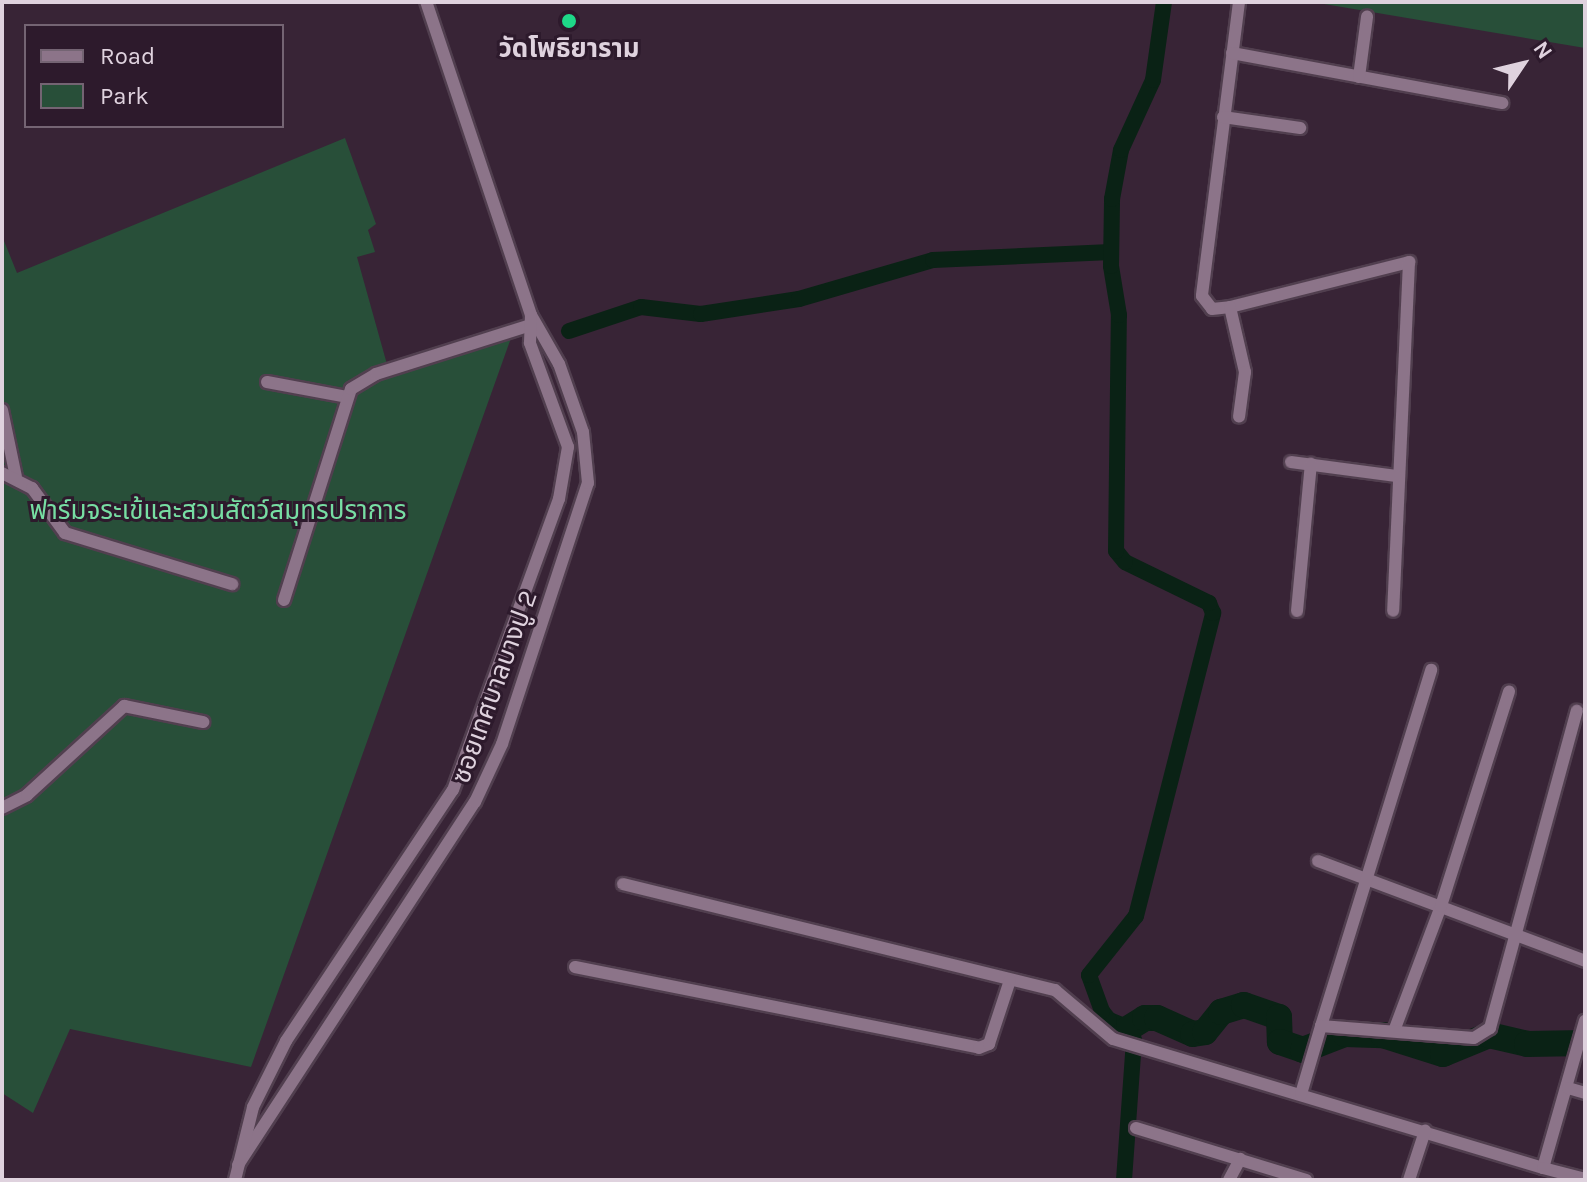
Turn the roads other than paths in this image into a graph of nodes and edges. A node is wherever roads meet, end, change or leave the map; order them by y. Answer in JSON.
{"nodes":[{"id":1,"x":426,"y":2,"type":"edge"},
{"id":2,"x":1239,"y":2,"type":"edge"},
{"id":3,"x":1367,"y":17,"type":"dead end"},
{"id":4,"x":1232,"y":53,"type":"junction"},
{"id":5,"x":1359,"y":77,"type":"junction"},
{"id":6,"x":1502,"y":103,"type":"dead end"},
{"id":7,"x":1223,"y":117,"type":"junction"},
{"id":8,"x":1300,"y":128,"type":"dead end"},
{"id":9,"x":1230,"y":307,"type":"junction"},
{"id":10,"x":529,"y":320,"type":"junction"},
{"id":11,"x":267,"y":382,"type":"dead end"},
{"id":12,"x":347,"y":397,"type":"junction"},
{"id":13,"x":2,"y":410,"type":"edge"},
{"id":14,"x":1239,"y":417,"type":"dead end"},
{"id":15,"x":1291,"y":462,"type":"dead end"},
{"id":16,"x":1311,"y":464,"type":"junction"},
{"id":17,"x":2,"y":473,"type":"edge"},
{"id":18,"x":1396,"y":476,"type":"junction"},
{"id":19,"x":16,"y":477,"type":"junction"},
{"id":20,"x":232,"y":584,"type":"dead end"},
{"id":21,"x":284,"y":600,"type":"dead end"},
{"id":22,"x":1297,"y":611,"type":"dead end"},
{"id":23,"x":1393,"y":611,"type":"dead end"},
{"id":24,"x":1431,"y":670,"type":"dead end"},
{"id":25,"x":1509,"y":692,"type":"dead end"},
{"id":26,"x":1577,"y":711,"type":"dead end"},
{"id":27,"x":203,"y":722,"type":"dead end"},
{"id":28,"x":2,"y":808,"type":"edge"},
{"id":29,"x":1318,"y":861,"type":"dead end"},
{"id":30,"x":1364,"y":877,"type":"junction"},
{"id":31,"x":623,"y":884,"type":"dead end"},
{"id":32,"x":1441,"y":906,"type":"junction"},
{"id":33,"x":1518,"y":938,"type":"junction"},
{"id":34,"x":1585,"y":961,"type":"edge"},
{"id":35,"x":575,"y":967,"type":"dead end"},
{"id":36,"x":1010,"y":980,"type":"junction"},
{"id":37,"x":1585,"y":1021,"type":"edge"},
{"id":38,"x":1321,"y":1026,"type":"junction"},
{"id":39,"x":1394,"y":1031,"type":"junction"},
{"id":40,"x":1568,"y":1088,"type":"junction"},
{"id":41,"x":1585,"y":1093,"type":"edge"},
{"id":42,"x":1301,"y":1094,"type":"junction"},
{"id":43,"x":1136,"y":1128,"type":"dead end"},
{"id":44,"x":1425,"y":1131,"type":"junction"},
{"id":45,"x":1240,"y":1159,"type":"junction"},
{"id":46,"x":238,"y":1165,"type":"junction"},
{"id":47,"x":1543,"y":1168,"type":"junction"},
{"id":48,"x":1585,"y":1179,"type":"edge"},
{"id":49,"x":235,"y":1180,"type":"edge"},
{"id":50,"x":1229,"y":1180,"type":"edge"},
{"id":51,"x":1306,"y":1180,"type":"edge"},
{"id":52,"x":1409,"y":1180,"type":"edge"}],
"edges":[{"from":1,"to":10,"type":"street","name":"ซอยเทศบาลบางปู 2"},
{"from":2,"to":4,"type":"street"},
{"from":3,"to":5,"type":"street"},
{"from":4,"to":5,"type":"street"},
{"from":4,"to":7,"type":"street"},
{"from":5,"to":6,"type":"street"},
{"from":7,"to":8,"type":"street"},
{"from":7,"to":9,"type":"street"},
{"from":9,"to":14,"type":"street"},
{"from":9,"to":18,"type":"street"},
{"from":10,"to":12,"type":"street"},
{"from":10,"to":46,"type":"street","name":"ซอยเทศบาลบางปู 2"},
{"from":10,"to":46,"type":"street","name":"ซอยเทศบาลบางปู 2"},
{"from":11,"to":12,"type":"street"},
{"from":12,"to":21,"type":"street"},
{"from":13,"to":19,"type":"street"},
{"from":15,"to":16,"type":"street"},
{"from":16,"to":18,"type":"street"},
{"from":16,"to":22,"type":"street"},
{"from":17,"to":19,"type":"street"},
{"from":18,"to":23,"type":"street"},
{"from":19,"to":20,"type":"street"},
{"from":24,"to":30,"type":"street"},
{"from":25,"to":32,"type":"street"},
{"from":26,"to":33,"type":"street"},
{"from":27,"to":28,"type":"street"},
{"from":29,"to":30,"type":"street"},
{"from":30,"to":32,"type":"street"},
{"from":30,"to":38,"type":"street"},
{"from":31,"to":36,"type":"street"},
{"from":32,"to":33,"type":"street"},
{"from":32,"to":39,"type":"street"},
{"from":33,"to":34,"type":"street"},
{"from":33,"to":39,"type":"street"},
{"from":35,"to":36,"type":"street"},
{"from":36,"to":42,"type":"street"},
{"from":37,"to":40,"type":"street"},
{"from":38,"to":39,"type":"street"},
{"from":38,"to":42,"type":"street"},
{"from":40,"to":41,"type":"street"},
{"from":40,"to":47,"type":"street"},
{"from":42,"to":44,"type":"street"},
{"from":43,"to":45,"type":"street"},
{"from":44,"to":47,"type":"street"},
{"from":44,"to":52,"type":"street"},
{"from":45,"to":50,"type":"street"},
{"from":45,"to":51,"type":"street"},
{"from":46,"to":49,"type":"street","name":"ซอยเทศบาลบางปู 2"},
{"from":47,"to":48,"type":"street"}]}
